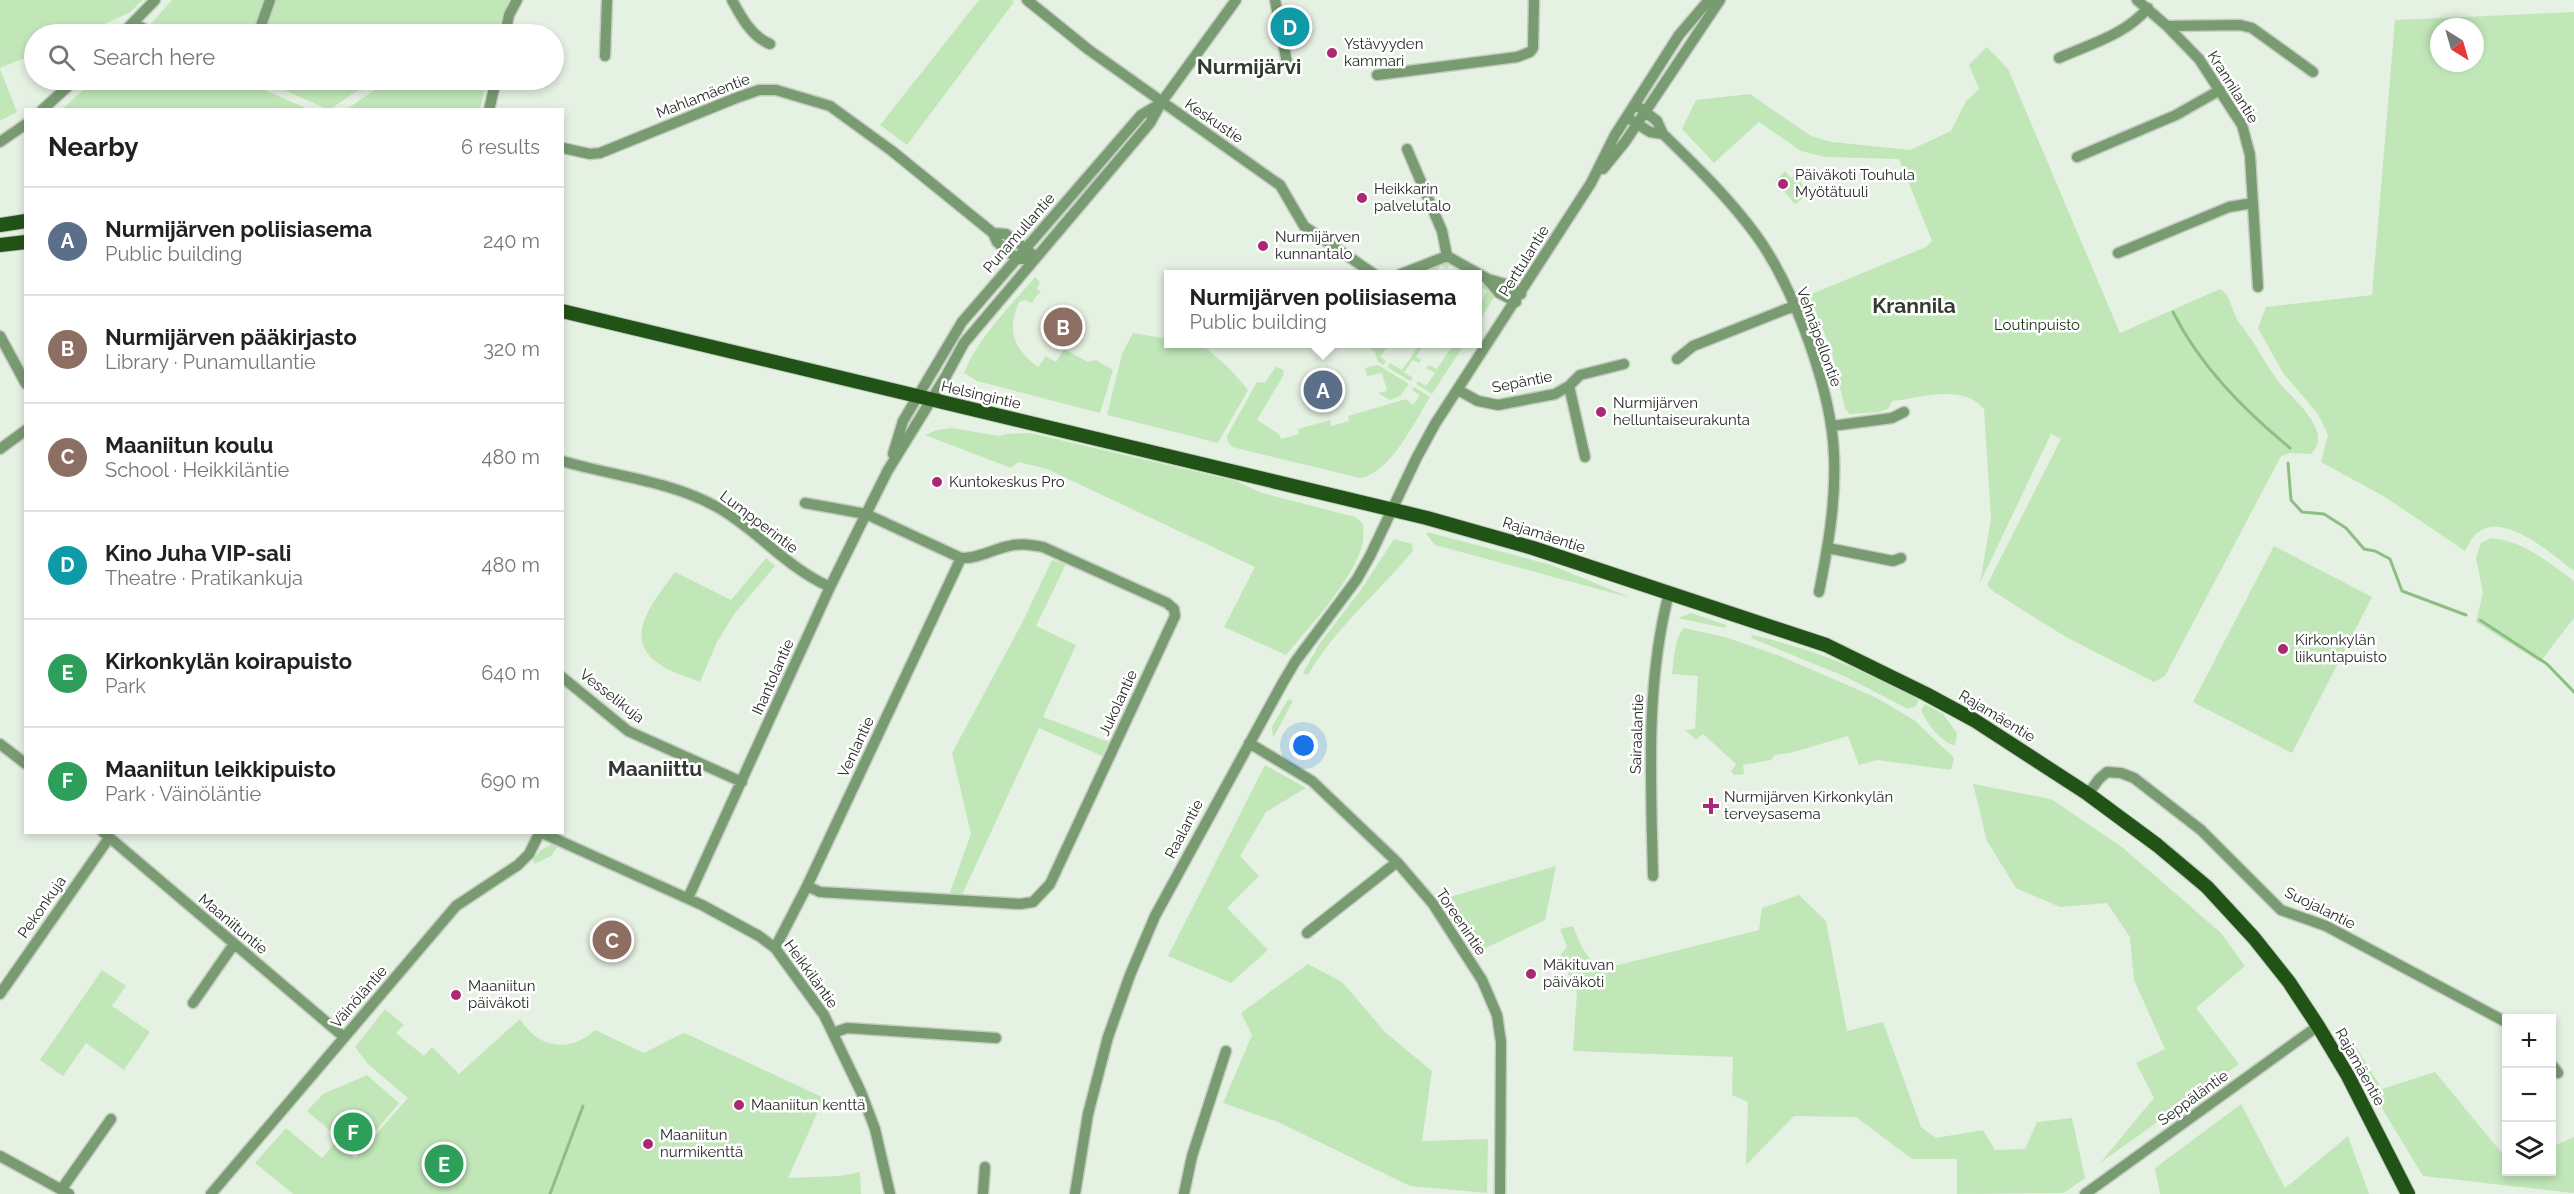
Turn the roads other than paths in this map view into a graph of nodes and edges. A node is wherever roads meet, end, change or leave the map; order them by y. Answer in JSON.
{"nodes":[{"id":1,"x":155,"y":0,"type":"edge"},
{"id":2,"x":270,"y":0,"type":"edge"},
{"id":3,"x":517,"y":0,"type":"edge"},
{"id":4,"x":607,"y":0,"type":"edge"},
{"id":5,"x":732,"y":0,"type":"edge"},
{"id":6,"x":1027,"y":0,"type":"edge"},
{"id":7,"x":1236,"y":0,"type":"edge"},
{"id":8,"x":1275,"y":0,"type":"edge"},
{"id":9,"x":1534,"y":0,"type":"edge"},
{"id":10,"x":1709,"y":0,"type":"edge"},
{"id":11,"x":1720,"y":0,"type":"edge"},
{"id":12,"x":2137,"y":0,"type":"edge"},
{"id":13,"x":2148,"y":8,"type":"junction"},
{"id":14,"x":133,"y":23,"type":"edge"},
{"id":15,"x":262,"y":24,"type":"edge"},
{"id":16,"x":507,"y":24,"type":"edge"},
{"id":17,"x":2167,"y":26,"type":"junction"},
{"id":18,"x":770,"y":44,"type":"dead end"},
{"id":19,"x":605,"y":56,"type":"dead end"},
{"id":20,"x":2059,"y":58,"type":"dead end"},
{"id":21,"x":1287,"y":63,"type":"dead end"},
{"id":22,"x":2313,"y":72,"type":"dead end"},
{"id":23,"x":1377,"y":75,"type":"dead end"},
{"id":24,"x":64,"y":90,"type":"edge"},
{"id":25,"x":493,"y":90,"type":"edge"},
{"id":26,"x":2220,"y":90,"type":"junction"},
{"id":27,"x":1161,"y":103,"type":"junction"},
{"id":28,"x":1635,"y":104,"type":"junction"},
{"id":29,"x":44,"y":108,"type":"edge"},
{"id":30,"x":489,"y":108,"type":"edge"},
{"id":31,"x":1645,"y":112,"type":"junction"},
{"id":32,"x":1627,"y":117,"type":"junction"},
{"id":33,"x":1637,"y":123,"type":"junction"},
{"id":34,"x":24,"y":125,"type":"edge"},
{"id":35,"x":1663,"y":134,"type":"junction"},
{"id":36,"x":0,"y":142,"type":"edge"},
{"id":37,"x":564,"y":148,"type":"edge"},
{"id":38,"x":1407,"y":149,"type":"dead end"},
{"id":39,"x":2077,"y":158,"type":"dead end"},
{"id":40,"x":1591,"y":183,"type":"junction"},
{"id":41,"x":2253,"y":203,"type":"junction"},
{"id":42,"x":24,"y":221,"type":"edge"},
{"id":43,"x":0,"y":225,"type":"edge"},
{"id":44,"x":993,"y":233,"type":"junction"},
{"id":45,"x":24,"y":242,"type":"edge"},
{"id":46,"x":0,"y":245,"type":"edge"},
{"id":47,"x":1026,"y":249,"type":"junction"},
{"id":48,"x":2118,"y":253,"type":"dead end"},
{"id":49,"x":1448,"y":256,"type":"junction"},
{"id":50,"x":1035,"y":257,"type":"junction"},
{"id":51,"x":1017,"y":259,"type":"junction"},
{"id":52,"x":1368,"y":270,"type":"edge"},
{"id":53,"x":1411,"y":270,"type":"edge"},
{"id":54,"x":1472,"y":270,"type":"edge"},
{"id":55,"x":1482,"y":276,"type":"edge"},
{"id":56,"x":2258,"y":287,"type":"dead end"},
{"id":57,"x":1518,"y":298,"type":"junction"},
{"id":58,"x":1794,"y":306,"type":"junction"},
{"id":59,"x":564,"y":311,"type":"edge"},
{"id":60,"x":0,"y":336,"type":"edge"},
{"id":61,"x":1677,"y":359,"type":"dead end"},
{"id":62,"x":1624,"y":364,"type":"dead end"},
{"id":63,"x":24,"y":380,"type":"edge"},
{"id":64,"x":1569,"y":386,"type":"junction"},
{"id":65,"x":1458,"y":390,"type":"junction"},
{"id":66,"x":924,"y":399,"type":"junction"},
{"id":67,"x":1904,"y":411,"type":"dead end"},
{"id":68,"x":1832,"y":426,"type":"junction"},
{"id":69,"x":24,"y":431,"type":"edge"},
{"id":70,"x":0,"y":449,"type":"edge"},
{"id":71,"x":1585,"y":457,"type":"dead end"},
{"id":72,"x":564,"y":462,"type":"edge"},
{"id":73,"x":805,"y":503,"type":"dead end"},
{"id":74,"x":1392,"y":510,"type":"junction"},
{"id":75,"x":866,"y":514,"type":"junction"},
{"id":76,"x":1828,"y":548,"type":"junction"},
{"id":77,"x":961,"y":558,"type":"junction"},
{"id":78,"x":1900,"y":558,"type":"dead end"},
{"id":79,"x":830,"y":587,"type":"junction"},
{"id":80,"x":1819,"y":592,"type":"dead end"},
{"id":81,"x":1669,"y":593,"type":"junction"},
{"id":82,"x":564,"y":679,"type":"edge"},
{"id":83,"x":1249,"y":743,"type":"junction"},
{"id":84,"x":0,"y":744,"type":"edge"},
{"id":85,"x":24,"y":763,"type":"edge"},
{"id":86,"x":742,"y":782,"type":"junction"},
{"id":87,"x":2088,"y":794,"type":"junction"},
{"id":88,"x":539,"y":834,"type":"edge"},
{"id":89,"x":544,"y":834,"type":"edge"},
{"id":90,"x":106,"y":835,"type":"edge"},
{"id":91,"x":1397,"y":861,"type":"junction"},
{"id":92,"x":1653,"y":876,"type":"dead end"},
{"id":93,"x":807,"y":886,"type":"junction"},
{"id":94,"x":688,"y":898,"type":"junction"},
{"id":95,"x":1307,"y":933,"type":"dead end"},
{"id":96,"x":234,"y":944,"type":"junction"},
{"id":97,"x":775,"y":948,"type":"junction"},
{"id":98,"x":0,"y":994,"type":"edge"},
{"id":99,"x":193,"y":1003,"type":"dead end"},
{"id":100,"x":2502,"y":1020,"type":"edge"},
{"id":101,"x":2318,"y":1026,"type":"junction"},
{"id":102,"x":833,"y":1034,"type":"junction"},
{"id":103,"x":344,"y":1037,"type":"junction"},
{"id":104,"x":996,"y":1038,"type":"dead end"},
{"id":105,"x":1226,"y":1051,"type":"dead end"},
{"id":106,"x":111,"y":1119,"type":"dead end"},
{"id":107,"x":0,"y":1156,"type":"edge"},
{"id":108,"x":985,"y":1167,"type":"dead end"},
{"id":109,"x":65,"y":1192,"type":"edge"},
{"id":110,"x":211,"y":1194,"type":"edge"},
{"id":111,"x":890,"y":1194,"type":"edge"},
{"id":112,"x":983,"y":1194,"type":"edge"},
{"id":113,"x":1075,"y":1194,"type":"edge"},
{"id":114,"x":1184,"y":1194,"type":"edge"},
{"id":115,"x":1500,"y":1194,"type":"edge"},
{"id":116,"x":2085,"y":1194,"type":"edge"},
{"id":117,"x":2408,"y":1194,"type":"edge"}],
"edges":[{"from":1,"to":14,"type":"street"},
{"from":2,"to":15,"type":"street"},
{"from":3,"to":16,"type":"street"},
{"from":4,"to":19,"type":"street"},
{"from":5,"to":18,"type":"street"},
{"from":6,"to":27,"type":"street","name":"Keskustie"},
{"from":7,"to":27,"type":"street","name":"Punamullantie"},
{"from":8,"to":21,"type":"street"},
{"from":9,"to":23,"type":"street"},
{"from":10,"to":28,"type":"street","name":"Perttulantie"},
{"from":11,"to":31,"type":"street","name":"Perttulantie"},
{"from":12,"to":13,"type":"street","name":"Krannilantie"},
{"from":13,"to":17,"type":"street","name":"Krannilantie"},
{"from":13,"to":20,"type":"street"},
{"from":17,"to":22,"type":"street"},
{"from":17,"to":26,"type":"street","name":"Krannilantie"},
{"from":24,"to":29,"type":"street"},
{"from":25,"to":30,"type":"street"},
{"from":26,"to":39,"type":"street"},
{"from":26,"to":41,"type":"street","name":"Krannilantie"},
{"from":27,"to":47,"type":"street","name":"Punamullantie"},
{"from":27,"to":50,"type":"street","name":"Punamullantie"},
{"from":27,"to":52,"type":"street","name":"Keskustie"},
{"from":28,"to":31,"type":"street","name":"Vehnäpellontie"},
{"from":28,"to":32,"type":"street","name":"Perttulantie"},
{"from":31,"to":33,"type":"street","name":"Perttulantie"},
{"from":31,"to":35,"type":"street","name":"Vehnäpellontie"},
{"from":32,"to":33,"type":"street","name":"Vehnäpellontie"},
{"from":32,"to":40,"type":"street","name":"Perttulantie"},
{"from":33,"to":35,"type":"street","name":"Vehnäpellontie"},
{"from":33,"to":40,"type":"street","name":"Perttulantie"},
{"from":34,"to":36,"type":"street"},
{"from":35,"to":58,"type":"street","name":"Vehnäpellontie"},
{"from":37,"to":44,"type":"street","name":"Mahlamäentie"},
{"from":38,"to":49,"type":"street"},
{"from":40,"to":57,"type":"street","name":"Perttulantie"},
{"from":41,"to":48,"type":"street"},
{"from":41,"to":56,"type":"street","name":"Krannilantie"},
{"from":42,"to":43,"type":"main road"},
{"from":44,"to":47,"type":"street","name":"Mahlamäentie"},
{"from":44,"to":51,"type":"street","name":"Mahlamäentie"},
{"from":45,"to":46,"type":"main road"},
{"from":47,"to":50,"type":"street","name":"Mahlamäentie"},
{"from":47,"to":51,"type":"street","name":"Punamullantie"},
{"from":49,"to":53,"type":"street"},
{"from":49,"to":54,"type":"street"},
{"from":50,"to":51,"type":"street"},
{"from":50,"to":66,"type":"street","name":"Punamullantie"},
{"from":51,"to":66,"type":"street","name":"Punamullantie"},
{"from":55,"to":57,"type":"street"},
{"from":57,"to":65,"type":"street","name":"Perttulantie"},
{"from":58,"to":61,"type":"street"},
{"from":58,"to":68,"type":"street","name":"Vehnäpellontie"},
{"from":59,"to":66,"type":"main road","name":"Helsingintie"},
{"from":60,"to":63,"type":"street"},
{"from":62,"to":64,"type":"street","name":"Sepäntie"},
{"from":64,"to":65,"type":"street","name":"Sepäntie"},
{"from":64,"to":71,"type":"street"},
{"from":65,"to":74,"type":"street","name":"Perttulantie"},
{"from":66,"to":74,"type":"main road","name":"Helsingintie"},
{"from":66,"to":75,"type":"street","name":"Ihantolantie"},
{"from":67,"to":68,"type":"street"},
{"from":68,"to":76,"type":"street","name":"Vehnäpellontie"},
{"from":69,"to":70,"type":"street"},
{"from":72,"to":79,"type":"street","name":"Lumpperintie"},
{"from":73,"to":75,"type":"street"},
{"from":74,"to":81,"type":"main road","name":"Rajamäentie"},
{"from":74,"to":83,"type":"street","name":"Raalantie"},
{"from":75,"to":77,"type":"street"},
{"from":75,"to":79,"type":"street","name":"Ihantolantie"},
{"from":76,"to":78,"type":"street"},
{"from":76,"to":80,"type":"street","name":"Vehnäpellontie"},
{"from":77,"to":93,"type":"street","name":"Venlantie"},
{"from":77,"to":93,"type":"street","name":"Jukolantie"},
{"from":79,"to":86,"type":"street","name":"Ihantolantie"},
{"from":81,"to":87,"type":"main road","name":"Rajamäentie"},
{"from":81,"to":92,"type":"street","name":"Sairaalantie"},
{"from":82,"to":86,"type":"street","name":"Vesselikuja"},
{"from":83,"to":91,"type":"street","name":"Toreenintie"},
{"from":83,"to":113,"type":"street","name":"Raalantie"},
{"from":84,"to":85,"type":"street"},
{"from":86,"to":94,"type":"street","name":"Ihantolantie"},
{"from":87,"to":100,"type":"street","name":"Suojalantie"},
{"from":87,"to":101,"type":"main road","name":"Rajamäentie"},
{"from":88,"to":103,"type":"street","name":"Väinöläntie"},
{"from":89,"to":94,"type":"street","name":"Heikkiläntie"},
{"from":90,"to":96,"type":"street","name":"Maaniituntie"},
{"from":90,"to":98,"type":"street","name":"Pekonkuja"},
{"from":91,"to":95,"type":"street"},
{"from":91,"to":115,"type":"street","name":"Toreenintie"},
{"from":93,"to":97,"type":"street","name":"Venlantie"},
{"from":94,"to":97,"type":"street","name":"Heikkiläntie"},
{"from":96,"to":99,"type":"street"},
{"from":96,"to":103,"type":"street","name":"Maaniituntie"},
{"from":97,"to":102,"type":"street","name":"Heikkiläntie"},
{"from":101,"to":116,"type":"street","name":"Seppäläntie"},
{"from":101,"to":117,"type":"main road","name":"Rajamäentie"},
{"from":102,"to":104,"type":"street"},
{"from":102,"to":111,"type":"street","name":"Heikkiläntie"},
{"from":103,"to":110,"type":"street","name":"Väinöläntie"},
{"from":105,"to":114,"type":"street"},
{"from":106,"to":109,"type":"street"},
{"from":107,"to":109,"type":"street"},
{"from":108,"to":112,"type":"street"}]}
